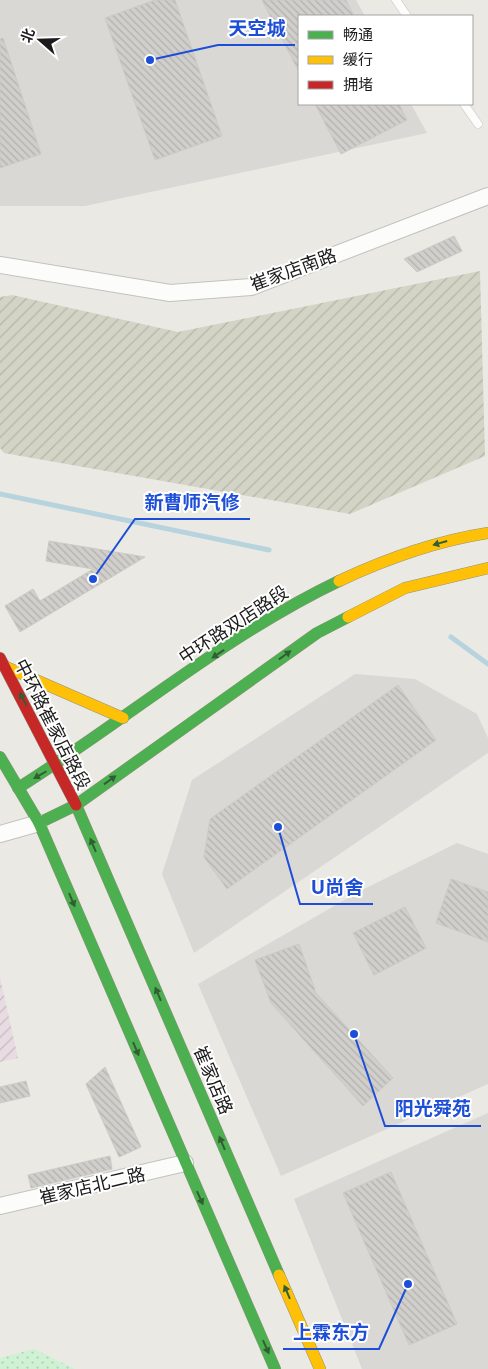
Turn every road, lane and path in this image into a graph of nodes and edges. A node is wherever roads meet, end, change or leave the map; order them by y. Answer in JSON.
{"nodes":[{"id":1,"x":396,"y":0,"type":"edge"},
{"id":2,"x":405,"y":15,"type":"edge"},
{"id":3,"x":465,"y":105,"type":"edge"},
{"id":4,"x":478,"y":124,"type":"dead end"},
{"id":5,"x":488,"y":196,"type":"edge"},
{"id":6,"x":0,"y":264,"type":"edge"},
{"id":7,"x":488,"y":519,"type":"edge"},
{"id":8,"x":488,"y":534,"type":"edge"},
{"id":9,"x":468,"y":536,"type":"junction"},
{"id":10,"x":488,"y":568,"type":"edge"},
{"id":11,"x":3,"y":663,"type":"edge"},
{"id":12,"x":124,"y":718,"type":"junction"},
{"id":13,"x":0,"y":757,"type":"edge"},
{"id":14,"x":57,"y":765,"type":"junction"},
{"id":15,"x":18,"y":788,"type":"junction"},
{"id":16,"x":76,"y":805,"type":"junction"},
{"id":17,"x":39,"y":823,"type":"junction"},
{"id":18,"x":0,"y":834,"type":"edge"},
{"id":19,"x":185,"y":1163,"type":"junction"},
{"id":20,"x":0,"y":1206,"type":"edge"},
{"id":21,"x":275,"y":1369,"type":"edge"},
{"id":22,"x":320,"y":1369,"type":"edge"}],
"edges":[{"from":1,"to":2,"type":"lane"},
{"from":3,"to":4,"type":"lane"},
{"from":5,"to":6,"type":"street","name":"崔家店南路"},
{"from":7,"to":9,"type":"main road"},
{"from":8,"to":9,"type":"main road","name":"中环路双店路段"},
{"from":9,"to":12,"type":"main road","name":"中环路双店路段","one_way":true},
{"from":16,"to":10,"type":"main road","one_way":true},
{"from":11,"to":12,"type":"main road"},
{"from":14,"to":11,"type":"main road","name":"中环路崔家店路段","one_way":true},
{"from":12,"to":14,"type":"main road","name":"中环路双店路段"},
{"from":13,"to":15,"type":"main road"},
{"from":14,"to":15,"type":"main road","name":"中环路双店路段","one_way":true},
{"from":14,"to":16,"type":"main road","name":"中环路崔家店路段"},
{"from":15,"to":17,"type":"main road"},
{"from":16,"to":17,"type":"main road"},
{"from":22,"to":16,"type":"main road","name":"崔家店路","one_way":true},
{"from":17,"to":18,"type":"street"},
{"from":17,"to":19,"type":"main road","one_way":true},
{"from":19,"to":20,"type":"street","name":"崔家店北二路"},
{"from":19,"to":21,"type":"main road","one_way":true}]}
